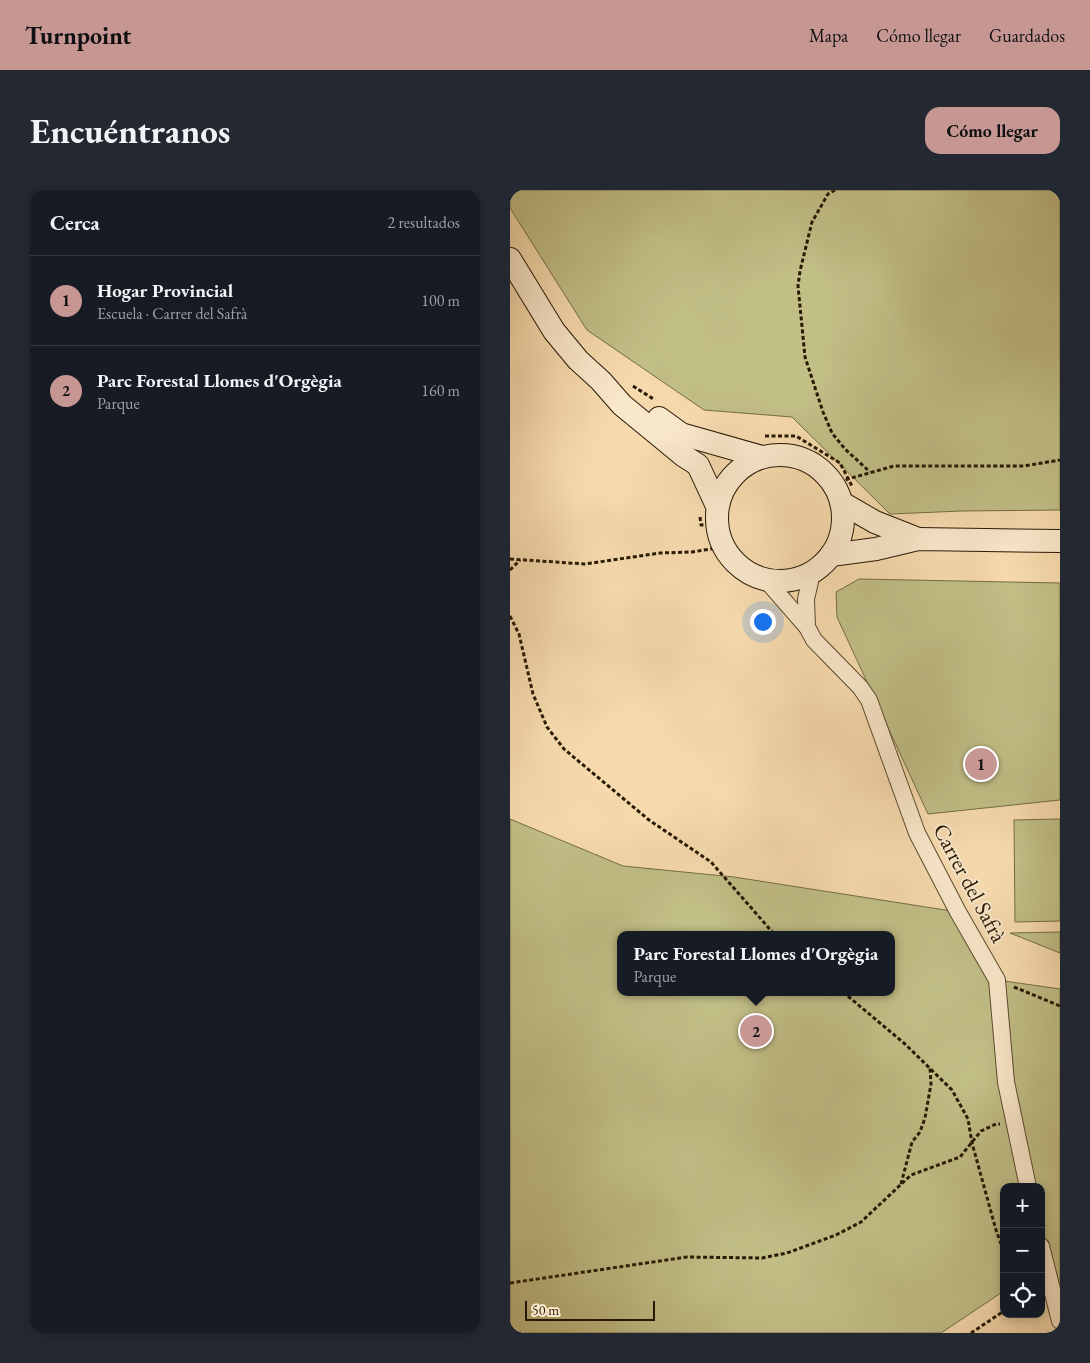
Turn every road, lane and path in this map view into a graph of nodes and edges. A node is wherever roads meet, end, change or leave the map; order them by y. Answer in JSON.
{"nodes":[{"id":1,"x":835,"y":190,"type":"edge"},
{"id":2,"x":510,"y":259,"type":"edge"},
{"id":3,"x":601,"y":381,"type":"junction"},
{"id":4,"x":631,"y":385,"type":"dead end"},
{"id":5,"x":662,"y":404,"type":"dead end"},
{"id":6,"x":762,"y":457,"type":"junction"},
{"id":7,"x":1060,"y":460,"type":"edge"},
{"id":8,"x":870,"y":472,"type":"junction"},
{"id":9,"x":838,"y":494,"type":"junction"},
{"id":10,"x":717,"y":506,"type":"junction"},
{"id":11,"x":918,"y":539,"type":"junction"},
{"id":12,"x":1060,"y":541,"type":"edge"},
{"id":13,"x":723,"y":548,"type":"junction"},
{"id":14,"x":831,"y":555,"type":"junction"},
{"id":15,"x":510,"y":559,"type":"edge"},
{"id":16,"x":521,"y":560,"type":"junction"},
{"id":17,"x":510,"y":570,"type":"edge"},
{"id":18,"x":812,"y":573,"type":"junction"},
{"id":19,"x":766,"y":580,"type":"junction"},
{"id":20,"x":510,"y":616,"type":"edge"},
{"id":21,"x":807,"y":627,"type":"junction"},
{"id":22,"x":771,"y":931,"type":"edge"},
{"id":23,"x":997,"y":980,"type":"junction"},
{"id":24,"x":848,"y":996,"type":"edge"},
{"id":25,"x":1060,"y":1006,"type":"edge"},
{"id":26,"x":930,"y":1068,"type":"junction"},
{"id":27,"x":1014,"y":1124,"type":"junction"},
{"id":28,"x":972,"y":1143,"type":"junction"},
{"id":29,"x":1027,"y":1183,"type":"edge"},
{"id":30,"x":901,"y":1184,"type":"junction"},
{"id":31,"x":1000,"y":1241,"type":"edge"},
{"id":32,"x":1045,"y":1262,"type":"edge"},
{"id":33,"x":510,"y":1283,"type":"edge"},
{"id":34,"x":1000,"y":1314,"type":"edge"},
{"id":35,"x":1060,"y":1322,"type":"edge"},
{"id":36,"x":972,"y":1332,"type":"edge"},
{"id":37,"x":966,"y":1333,"type":"edge"}],
"edges":[{"from":1,"to":8,"type":"path"},
{"from":2,"to":3,"type":"main road"},
{"from":3,"to":6,"type":"main road"},
{"from":3,"to":10,"type":"main road"},
{"from":4,"to":5,"type":"path"},
{"from":6,"to":9,"type":"main road"},
{"from":6,"to":10,"type":"main road"},
{"from":7,"to":8,"type":"path"},
{"from":8,"to":9,"type":"path"},
{"from":9,"to":11,"type":"main road"},
{"from":9,"to":14,"type":"main road"},
{"from":10,"to":13,"type":"main road"},
{"from":11,"to":12,"type":"main road"},
{"from":11,"to":14,"type":"main road"},
{"from":13,"to":16,"type":"path"},
{"from":13,"to":19,"type":"main road"},
{"from":14,"to":18,"type":"main road"},
{"from":15,"to":16,"type":"path"},
{"from":16,"to":17,"type":"path"},
{"from":18,"to":19,"type":"main road"},
{"from":18,"to":21,"type":"street"},
{"from":19,"to":21,"type":"street","name":"Carrer del Safrà"},
{"from":20,"to":22,"type":"path"},
{"from":21,"to":23,"type":"street","name":"Carrer del Safrà"},
{"from":23,"to":25,"type":"path"},
{"from":23,"to":27,"type":"street","name":"Carrer del Safrà"},
{"from":24,"to":26,"type":"path"},
{"from":26,"to":28,"type":"path"},
{"from":26,"to":30,"type":"path"},
{"from":27,"to":28,"type":"path"},
{"from":27,"to":29,"type":"street","name":"Carrer del Safrà"},
{"from":28,"to":30,"type":"path"},
{"from":28,"to":31,"type":"path"},
{"from":30,"to":33,"type":"path"},
{"from":32,"to":35,"type":"street"},
{"from":34,"to":36,"type":"path"},
{"from":36,"to":37,"type":"path"}]}
